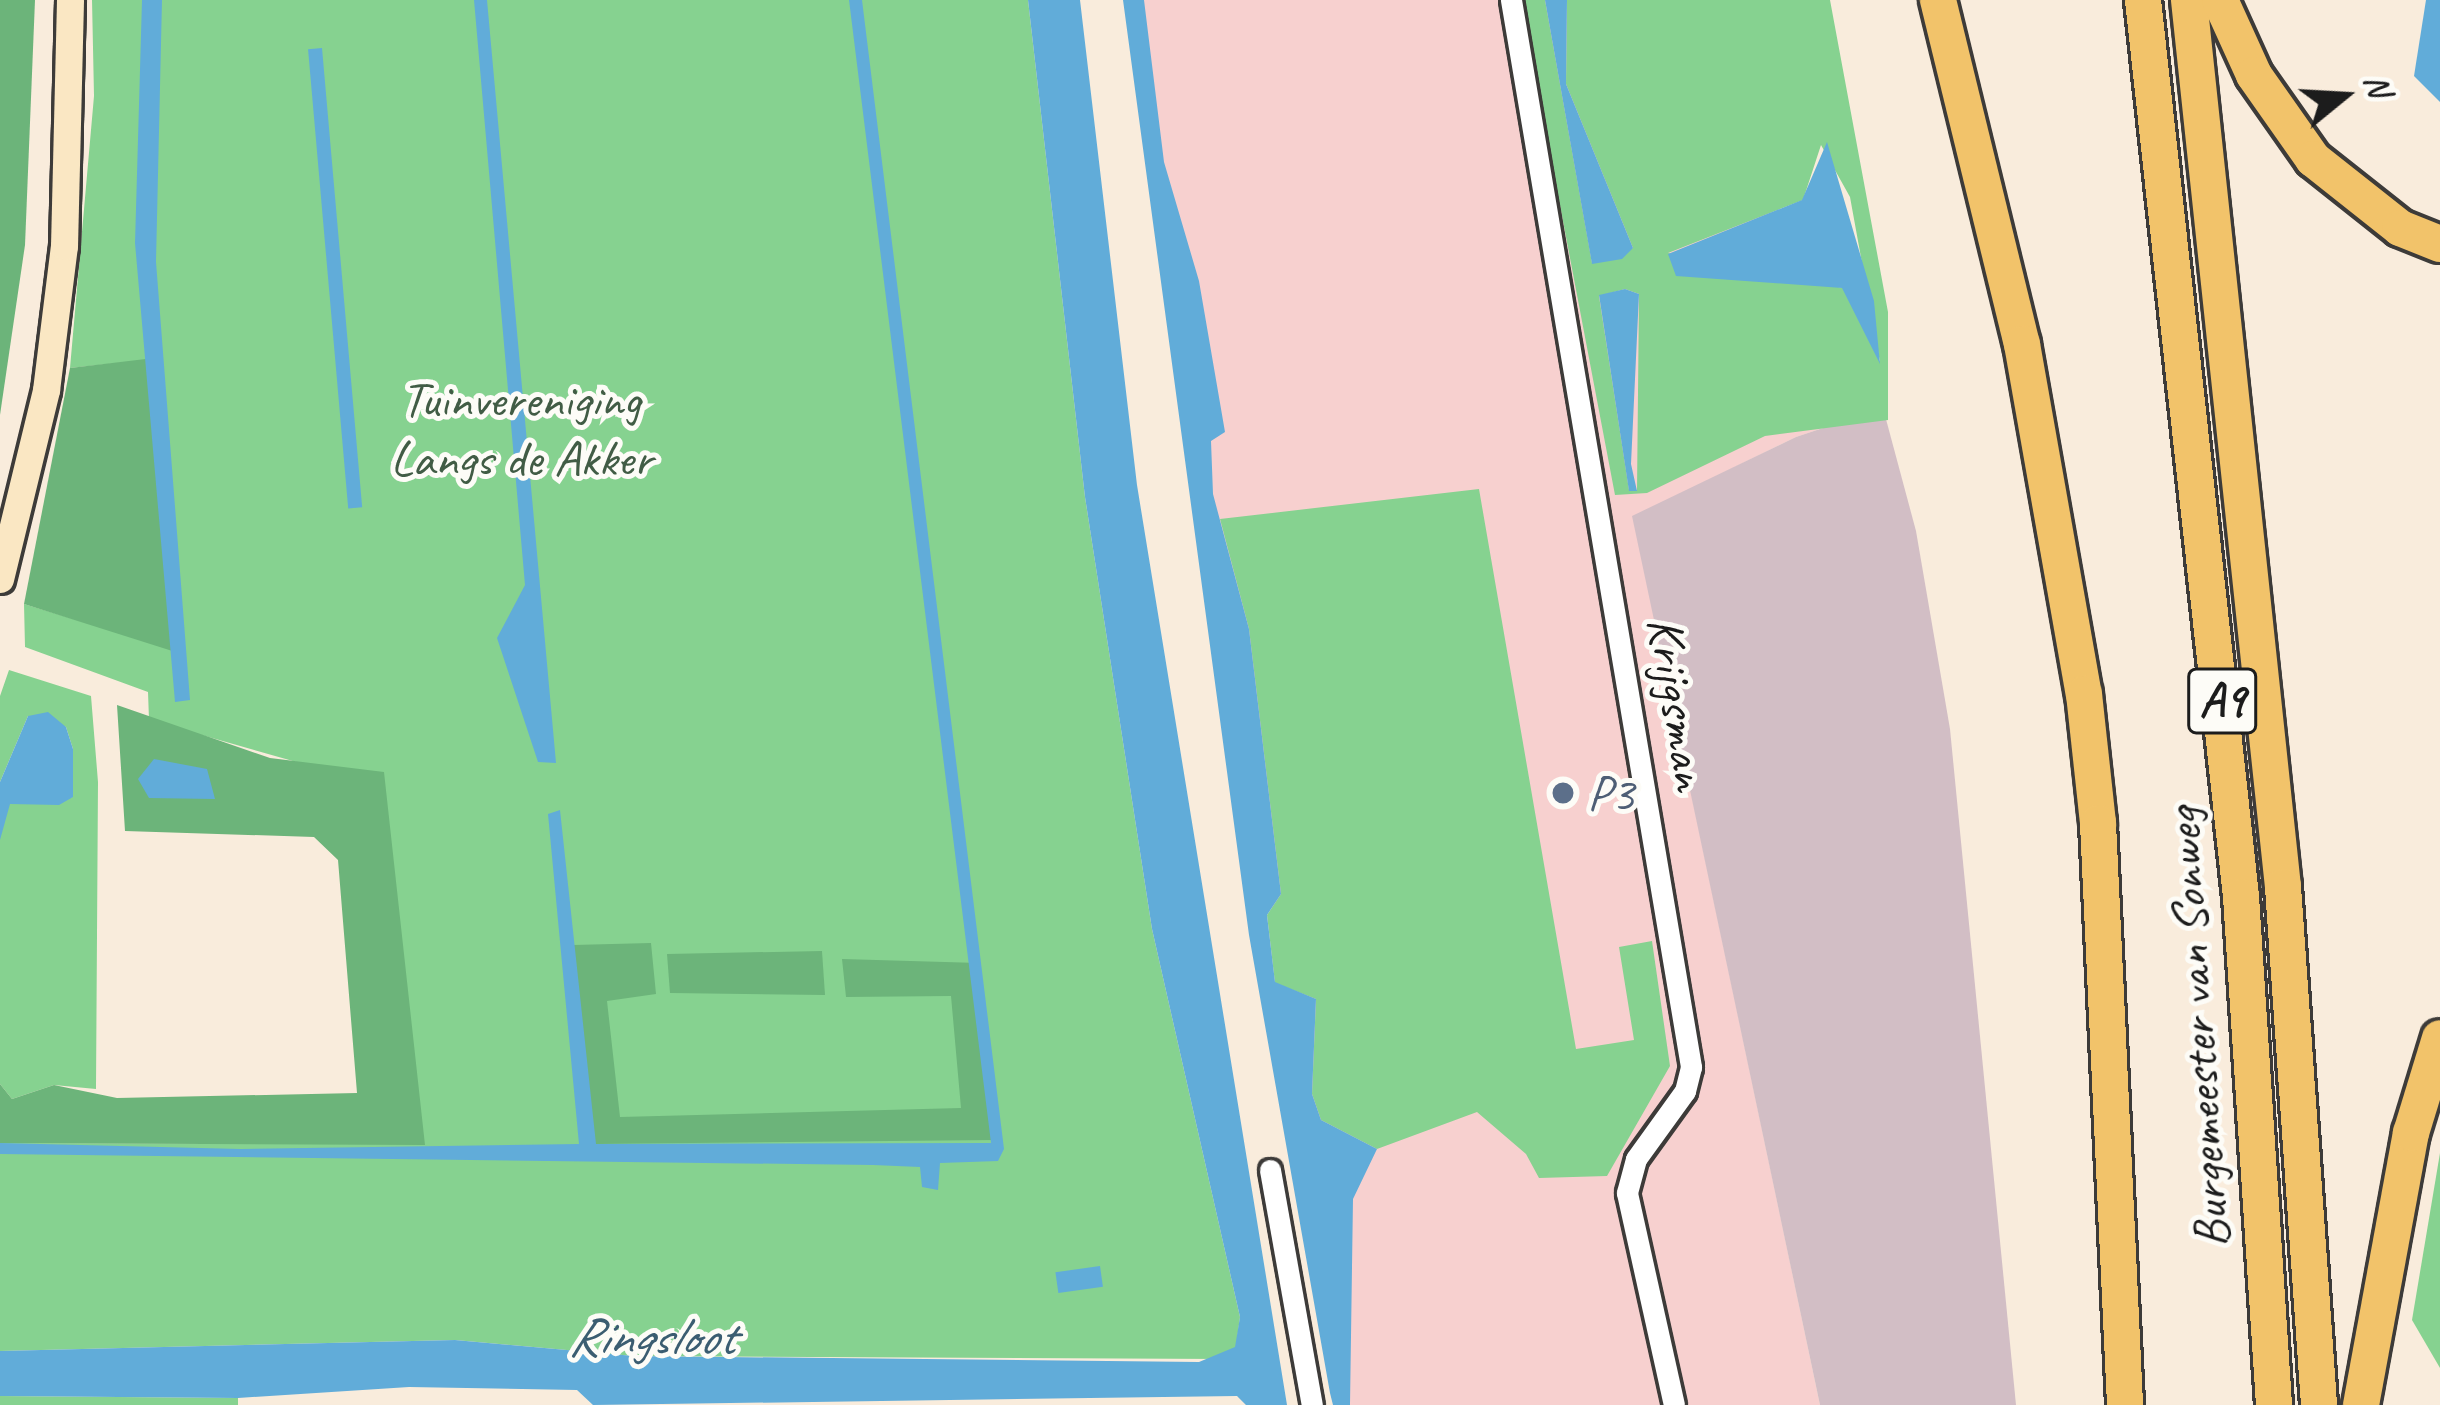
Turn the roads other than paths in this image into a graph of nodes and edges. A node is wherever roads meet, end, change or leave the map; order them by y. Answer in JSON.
{"nodes":[{"id":1,"x":70,"y":0,"type":"edge"},
{"id":2,"x":1511,"y":0,"type":"edge"},
{"id":3,"x":1938,"y":0,"type":"edge"},
{"id":4,"x":2143,"y":0,"type":"edge"},
{"id":5,"x":2189,"y":0,"type":"edge"},
{"id":6,"x":2220,"y":0,"type":"edge"},
{"id":7,"x":2440,"y":244,"type":"edge"},
{"id":8,"x":0,"y":579,"type":"edge"},
{"id":9,"x":2440,"y":1038,"type":"edge"},
{"id":10,"x":1270,"y":1170,"type":"dead end"},
{"id":11,"x":1312,"y":1405,"type":"edge"},
{"id":12,"x":1674,"y":1405,"type":"edge"},
{"id":13,"x":2126,"y":1405,"type":"edge"},
{"id":14,"x":2273,"y":1405,"type":"edge"},
{"id":15,"x":2319,"y":1405,"type":"edge"},
{"id":16,"x":2361,"y":1405,"type":"edge"}],
"edges":[{"from":1,"to":8,"type":"street"},
{"from":2,"to":12,"type":"street","name":"Krijgsman"},
{"from":3,"to":13,"type":"highway"},
{"from":4,"to":14,"type":"highway","name":"Burgemeester van Sonweg","number":"A9"},
{"from":5,"to":15,"type":"highway","name":"Burgemeester van Sonweg","number":"A9"},
{"from":6,"to":7,"type":"highway"},
{"from":9,"to":16,"type":"highway"},
{"from":10,"to":11,"type":"street"}]}
